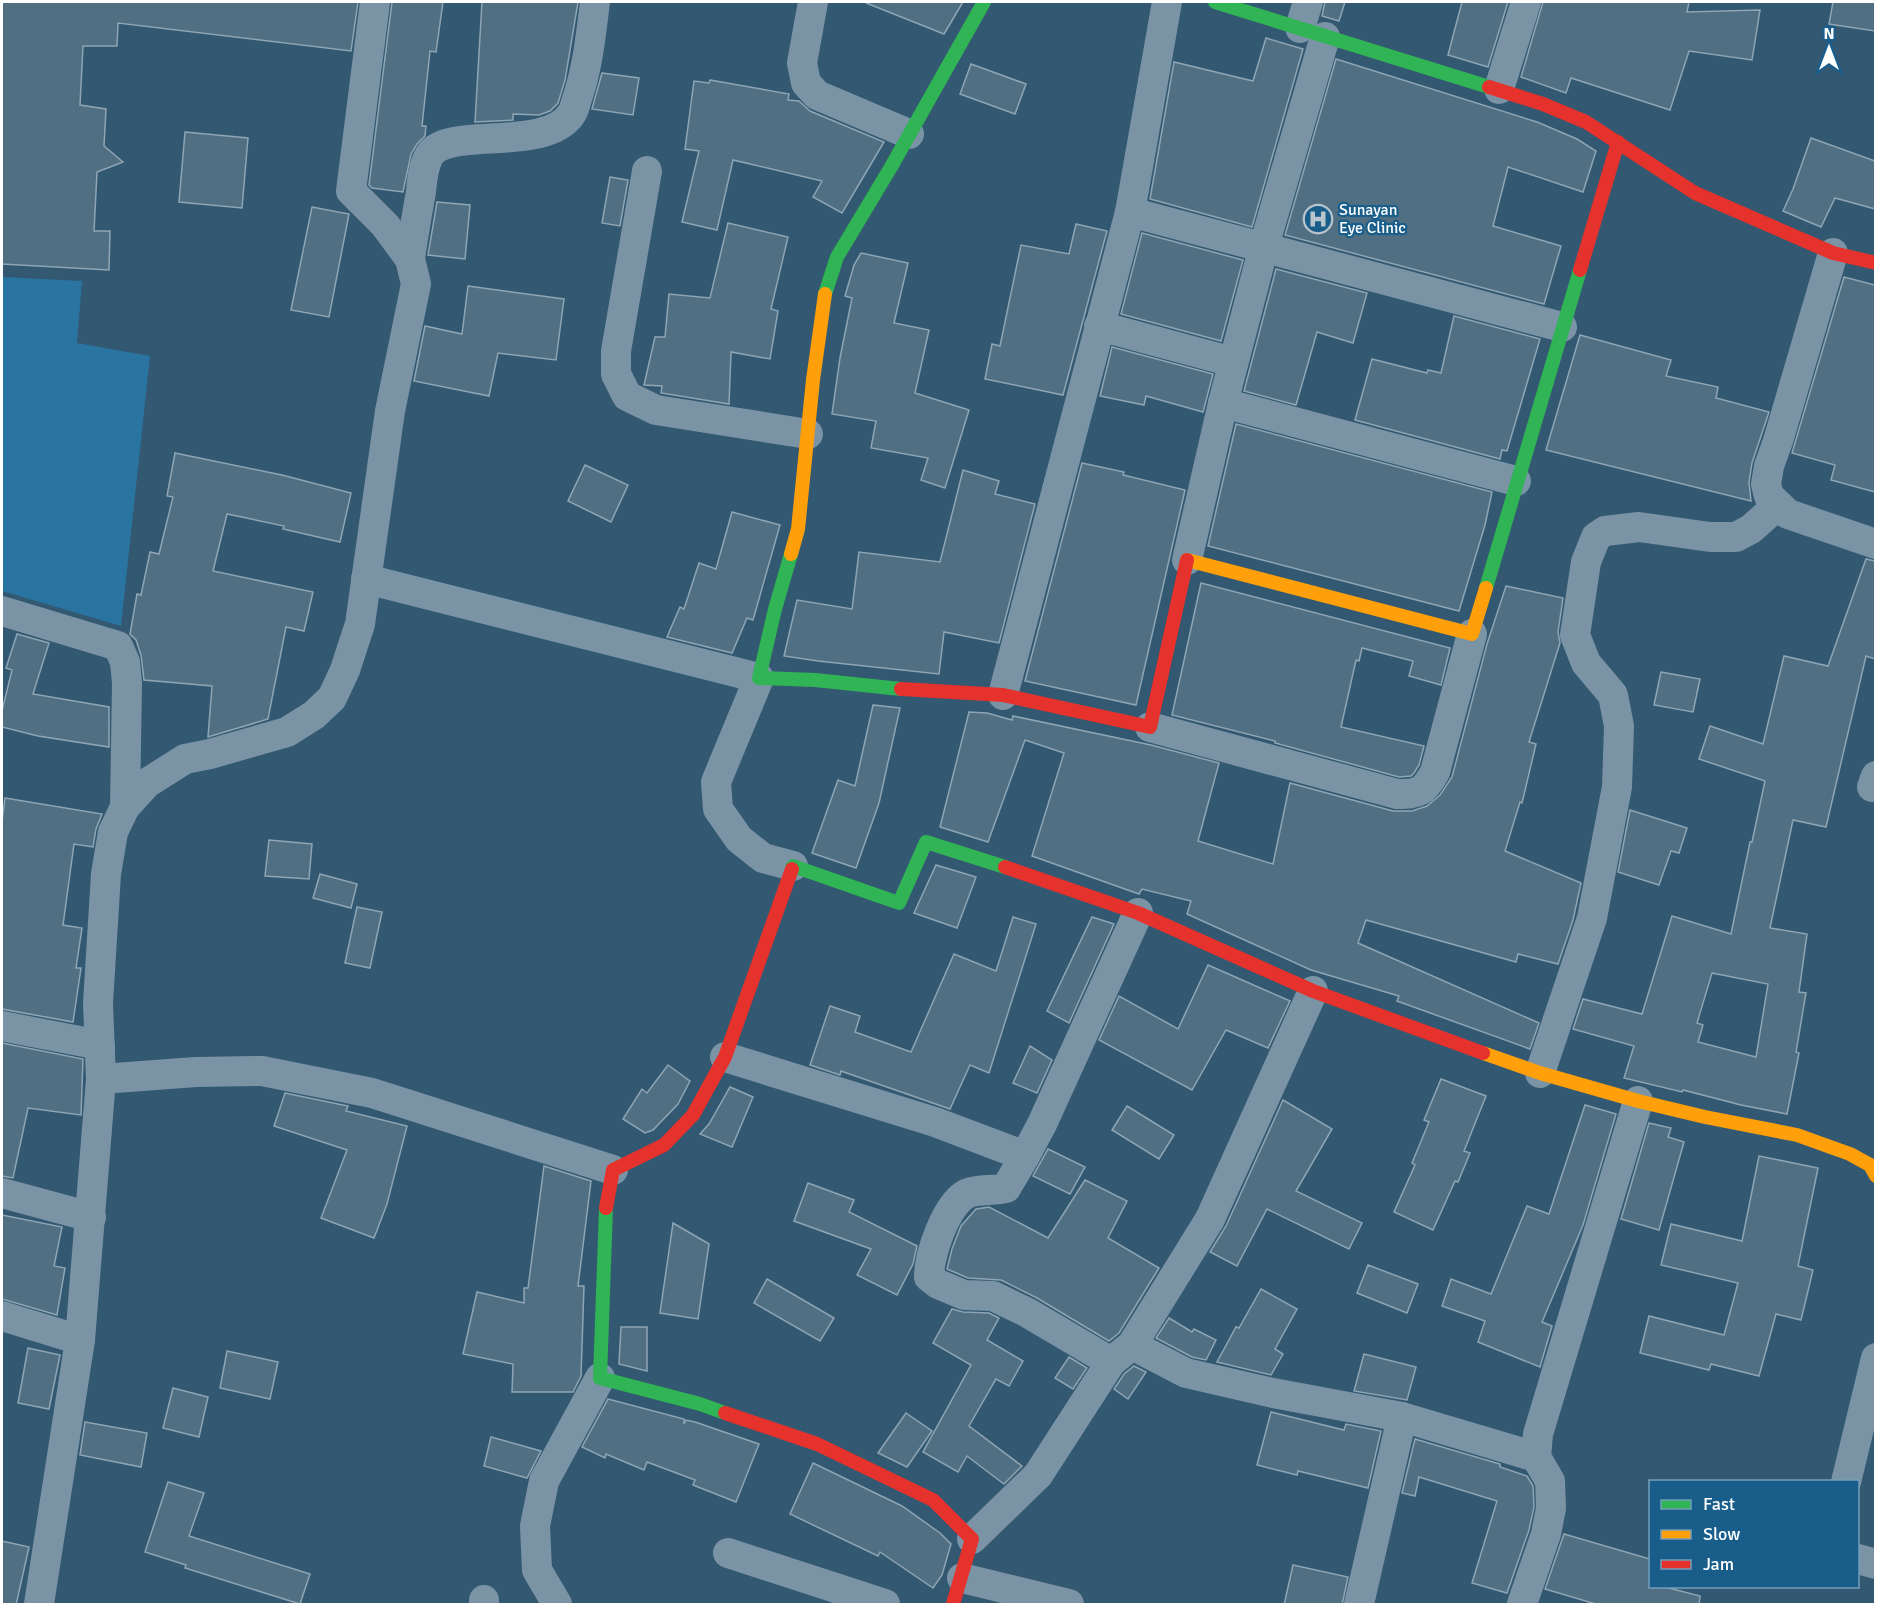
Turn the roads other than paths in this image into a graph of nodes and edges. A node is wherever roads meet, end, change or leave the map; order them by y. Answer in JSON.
{"nodes":[{"id":1,"x":375,"y":2,"type":"edge"},
{"id":2,"x":595,"y":2,"type":"edge"},
{"id":3,"x":813,"y":2,"type":"edge"},
{"id":4,"x":984,"y":2,"type":"edge"},
{"id":5,"x":1167,"y":2,"type":"edge"},
{"id":6,"x":1215,"y":2,"type":"edge"},
{"id":7,"x":1526,"y":2,"type":"edge"},
{"id":8,"x":1311,"y":22,"type":"edge"},
{"id":9,"x":1499,"y":89,"type":"junction"},
{"id":10,"x":909,"y":134,"type":"junction"},
{"id":11,"x":1618,"y":142,"type":"junction"},
{"id":12,"x":647,"y":171,"type":"dead end"},
{"id":13,"x":1130,"y":212,"type":"junction"},
{"id":14,"x":1264,"y":246,"type":"junction"},
{"id":15,"x":1833,"y":253,"type":"junction"},
{"id":16,"x":410,"y":260,"type":"junction"},
{"id":17,"x":1875,"y":263,"type":"edge"},
{"id":18,"x":1099,"y":326,"type":"junction"},
{"id":19,"x":1562,"y":327,"type":"junction"},
{"id":20,"x":1233,"y":362,"type":"junction"},
{"id":21,"x":1223,"y":403,"type":"junction"},
{"id":22,"x":808,"y":434,"type":"junction"},
{"id":23,"x":1516,"y":481,"type":"junction"},
{"id":24,"x":1778,"y":505,"type":"junction"},
{"id":25,"x":1875,"y":544,"type":"edge"},
{"id":26,"x":1187,"y":560,"type":"junction"},
{"id":27,"x":366,"y":579,"type":"junction"},
{"id":28,"x":2,"y":611,"type":"edge"},
{"id":29,"x":1472,"y":634,"type":"junction"},
{"id":30,"x":759,"y":678,"type":"junction"},
{"id":31,"x":1004,"y":695,"type":"junction"},
{"id":32,"x":1150,"y":728,"type":"junction"},
{"id":33,"x":125,"y":807,"type":"junction"},
{"id":34,"x":793,"y":866,"type":"junction"},
{"id":35,"x":1138,"y":914,"type":"junction"},
{"id":36,"x":1313,"y":991,"type":"junction"},
{"id":37,"x":2,"y":1026,"type":"edge"},
{"id":38,"x":100,"y":1045,"type":"junction"},
{"id":39,"x":725,"y":1057,"type":"junction"},
{"id":40,"x":1540,"y":1073,"type":"junction"},
{"id":41,"x":101,"y":1079,"type":"junction"},
{"id":42,"x":1638,"y":1101,"type":"junction"},
{"id":43,"x":1025,"y":1156,"type":"junction"},
{"id":44,"x":613,"y":1170,"type":"junction"},
{"id":45,"x":1875,"y":1176,"type":"edge"},
{"id":46,"x":2,"y":1193,"type":"edge"},
{"id":47,"x":91,"y":1217,"type":"junction"},
{"id":48,"x":2,"y":1316,"type":"edge"},
{"id":49,"x":80,"y":1340,"type":"junction"},
{"id":50,"x":1121,"y":1354,"type":"junction"},
{"id":51,"x":1875,"y":1358,"type":"edge"},
{"id":52,"x":600,"y":1378,"type":"junction"},
{"id":53,"x":1402,"y":1417,"type":"junction"},
{"id":54,"x":1536,"y":1457,"type":"junction"},
{"id":55,"x":1846,"y":1480,"type":"edge"},
{"id":56,"x":972,"y":1539,"type":"junction"},
{"id":57,"x":728,"y":1553,"type":"dead end"},
{"id":58,"x":1859,"y":1560,"type":"edge"},
{"id":59,"x":1875,"y":1564,"type":"edge"},
{"id":60,"x":957,"y":1591,"type":"edge"},
{"id":61,"x":39,"y":1605,"type":"edge"},
{"id":62,"x":557,"y":1605,"type":"edge"},
{"id":63,"x":885,"y":1605,"type":"edge"},
{"id":64,"x":1069,"y":1605,"type":"edge"},
{"id":65,"x":1359,"y":1605,"type":"edge"},
{"id":66,"x":1522,"y":1605,"type":"edge"}],
"edges":[{"from":1,"to":16,"type":"street"},
{"from":2,"to":16,"type":"street"},
{"from":3,"to":10,"type":"street"},
{"from":4,"to":10,"type":"street"},
{"from":5,"to":13,"type":"street"},
{"from":6,"to":8,"type":"street"},
{"from":7,"to":9,"type":"street"},
{"from":8,"to":9,"type":"street"},
{"from":8,"to":14,"type":"street"},
{"from":9,"to":11,"type":"street"},
{"from":10,"to":22,"type":"street"},
{"from":11,"to":15,"type":"street"},
{"from":11,"to":19,"type":"street"},
{"from":12,"to":22,"type":"street"},
{"from":13,"to":14,"type":"street"},
{"from":13,"to":18,"type":"street"},
{"from":14,"to":19,"type":"street"},
{"from":14,"to":20,"type":"street"},
{"from":15,"to":17,"type":"street"},
{"from":15,"to":24,"type":"street"},
{"from":16,"to":27,"type":"street"},
{"from":18,"to":20,"type":"street"},
{"from":18,"to":31,"type":"street"},
{"from":19,"to":23,"type":"street"},
{"from":20,"to":21,"type":"street"},
{"from":21,"to":23,"type":"street"},
{"from":21,"to":26,"type":"street"},
{"from":22,"to":30,"type":"street"},
{"from":23,"to":29,"type":"street"},
{"from":24,"to":25,"type":"street"},
{"from":24,"to":40,"type":"street"},
{"from":26,"to":29,"type":"street"},
{"from":26,"to":32,"type":"street"},
{"from":27,"to":30,"type":"street"},
{"from":27,"to":33,"type":"street"},
{"from":28,"to":33,"type":"street"},
{"from":29,"to":32,"type":"street"},
{"from":30,"to":31,"type":"street"},
{"from":30,"to":34,"type":"street"},
{"from":31,"to":32,"type":"street"},
{"from":33,"to":38,"type":"street"},
{"from":34,"to":35,"type":"street"},
{"from":34,"to":39,"type":"street"},
{"from":35,"to":36,"type":"street"},
{"from":35,"to":43,"type":"street"},
{"from":36,"to":40,"type":"street"},
{"from":36,"to":50,"type":"street"},
{"from":37,"to":38,"type":"street"},
{"from":38,"to":41,"type":"street"},
{"from":39,"to":43,"type":"street"},
{"from":39,"to":44,"type":"street"},
{"from":40,"to":42,"type":"street"},
{"from":41,"to":44,"type":"street"},
{"from":41,"to":47,"type":"street"},
{"from":42,"to":45,"type":"street"},
{"from":42,"to":54,"type":"street"},
{"from":43,"to":50,"type":"street"},
{"from":44,"to":52,"type":"street"},
{"from":46,"to":47,"type":"street"},
{"from":47,"to":49,"type":"street"},
{"from":48,"to":49,"type":"street"},
{"from":49,"to":61,"type":"street"},
{"from":50,"to":53,"type":"street"},
{"from":50,"to":56,"type":"street"},
{"from":51,"to":55,"type":"street"},
{"from":52,"to":56,"type":"street"},
{"from":52,"to":62,"type":"street"},
{"from":53,"to":54,"type":"street"},
{"from":53,"to":65,"type":"street"},
{"from":54,"to":66,"type":"street"},
{"from":56,"to":60,"type":"street"},
{"from":57,"to":63,"type":"street"},
{"from":58,"to":59,"type":"street"},
{"from":60,"to":64,"type":"street"}]}
